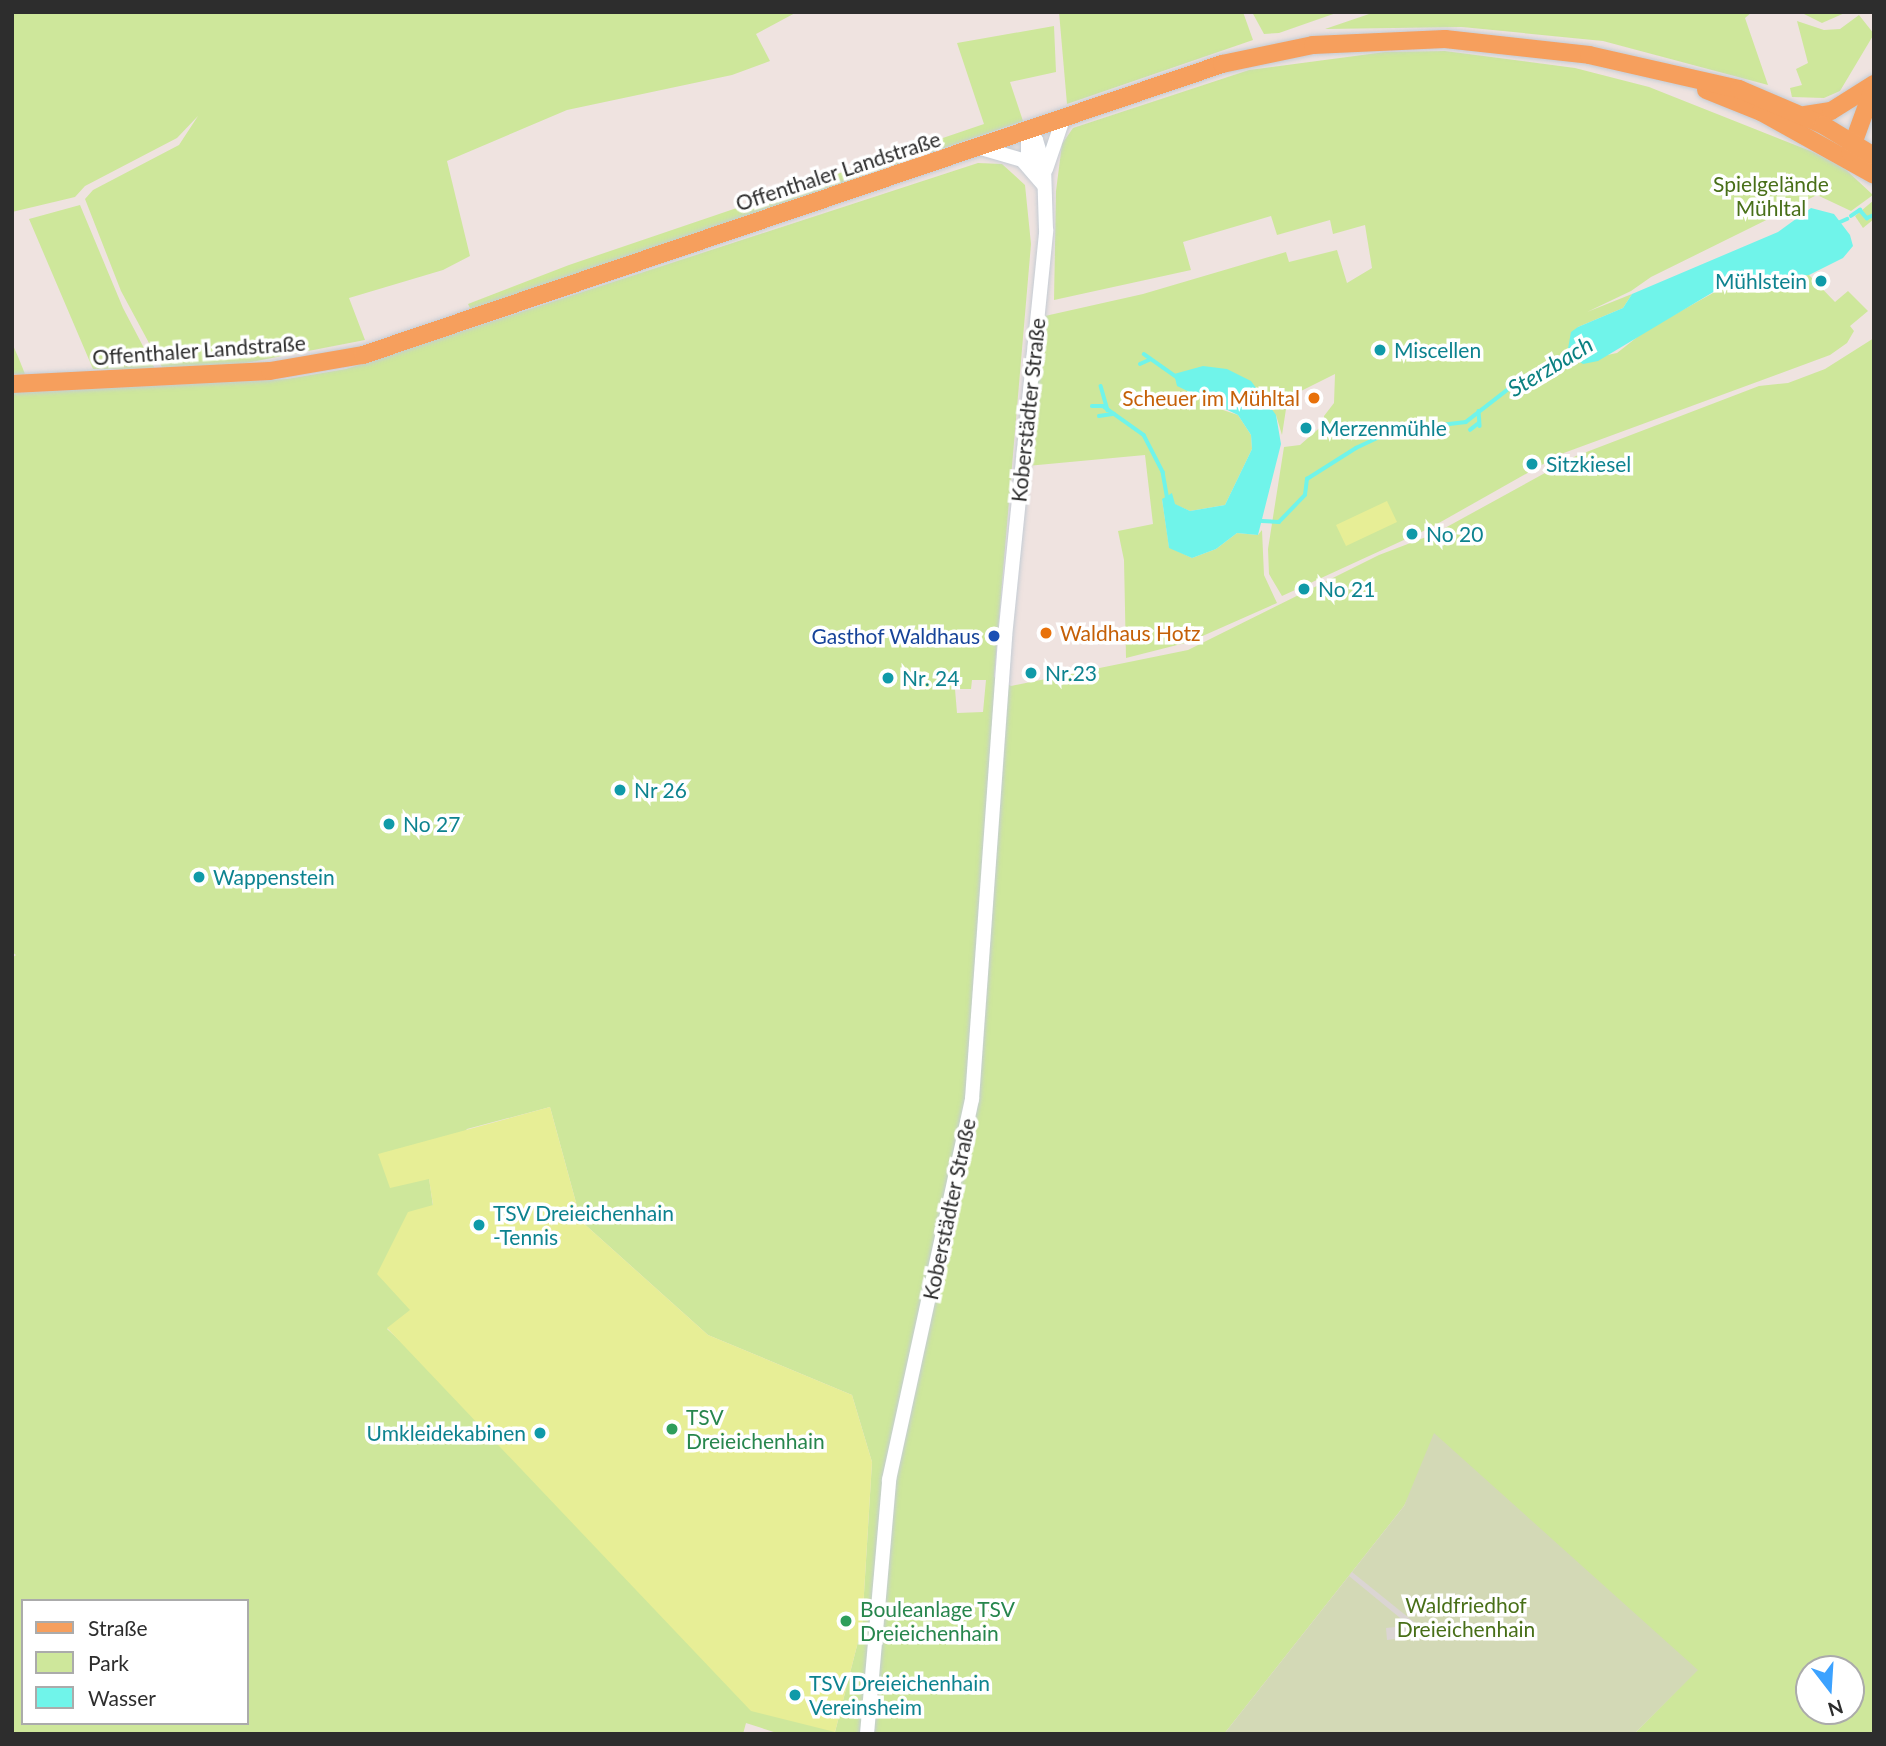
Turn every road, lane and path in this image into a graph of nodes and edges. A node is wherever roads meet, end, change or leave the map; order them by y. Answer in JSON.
{"nodes":[{"id":1,"x":1679,"y":77,"type":"junction"},
{"id":2,"x":1873,"y":91,"type":"edge"},
{"id":3,"x":1802,"y":115,"type":"junction"},
{"id":4,"x":1063,"y":119,"type":"junction"},
{"id":5,"x":1028,"y":131,"type":"junction"},
{"id":6,"x":981,"y":148,"type":"junction"},
{"id":7,"x":1851,"y":151,"type":"junction"},
{"id":8,"x":1874,"y":156,"type":"edge"},
{"id":9,"x":1874,"y":175,"type":"edge"},
{"id":10,"x":1043,"y":184,"type":"junction"},
{"id":11,"x":12,"y":384,"type":"edge"},
{"id":12,"x":867,"y":1734,"type":"edge"}],
"edges":[{"from":1,"to":3,"type":"main road","name":"Offenthaler Landstraße"},
{"from":1,"to":4,"type":"main road","name":"Offenthaler Landstraße"},
{"from":1,"to":7,"type":"main road","name":"Offenthaler Landstraße"},
{"from":2,"to":3,"type":"main road"},
{"from":2,"to":7,"type":"main road"},
{"from":3,"to":7,"type":"main road","name":"Offenthaler Landstraße"},
{"from":4,"to":5,"type":"main road","name":"Offenthaler Landstraße"},
{"from":4,"to":10,"type":"street"},
{"from":5,"to":6,"type":"main road","name":"Offenthaler Landstraße"},
{"from":5,"to":10,"type":"street"},
{"from":6,"to":10,"type":"street"},
{"from":6,"to":11,"type":"main road","name":"Offenthaler Landstraße"},
{"from":7,"to":8,"type":"main road","name":"Offenthaler Landstraße"},
{"from":7,"to":9,"type":"main road","name":"Offenthaler Landstraße"},
{"from":10,"to":12,"type":"street","name":"Koberstädter Straße"}]}
